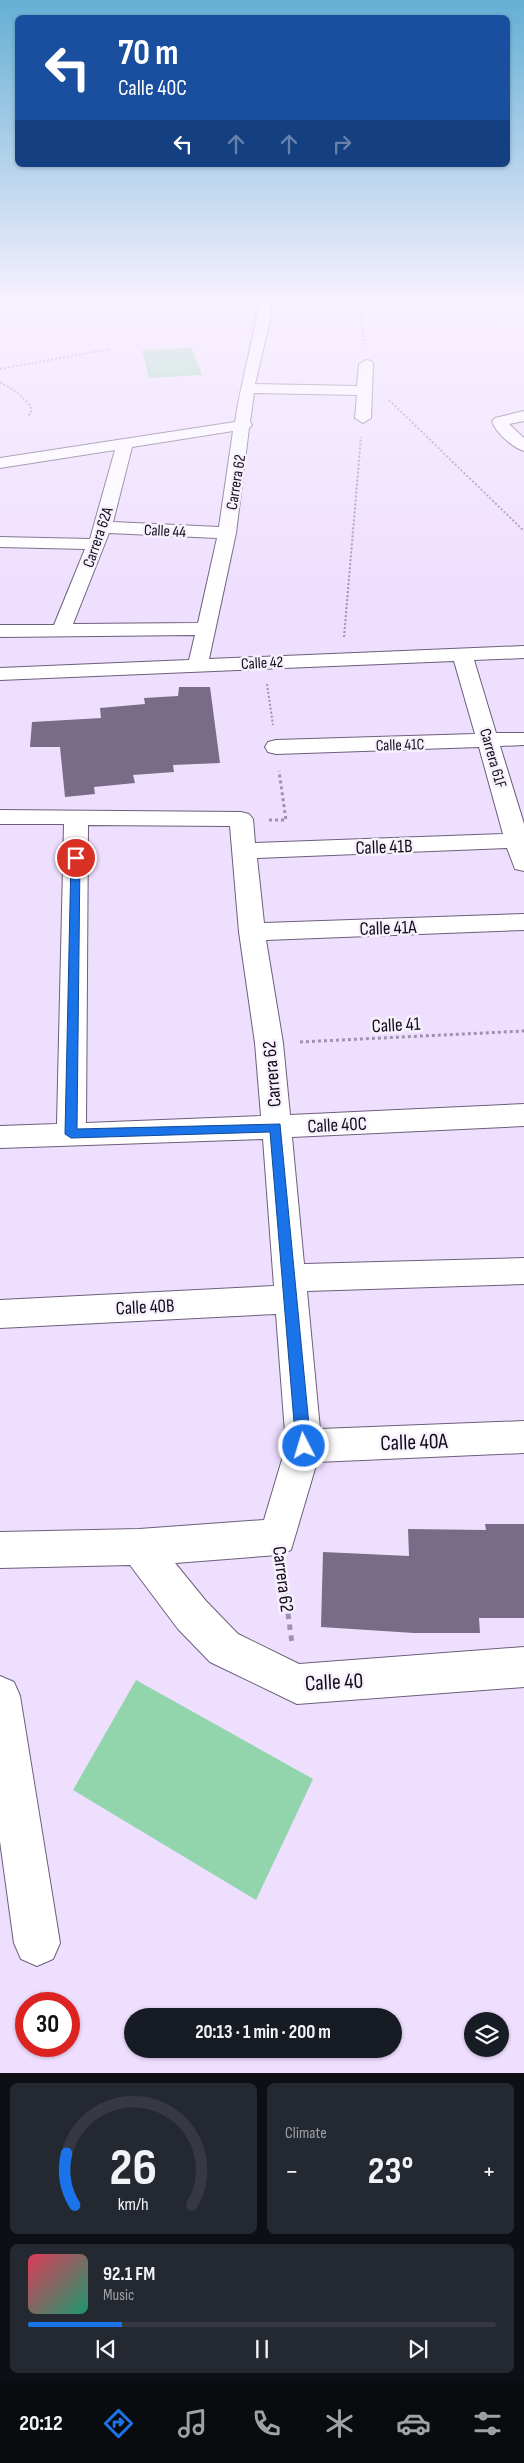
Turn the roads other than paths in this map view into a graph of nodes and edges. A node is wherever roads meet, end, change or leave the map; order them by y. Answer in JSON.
{"nodes":[{"id":1,"x":246,"y":396,"type":"edge"},
{"id":2,"x":365,"y":396,"type":"edge"},
{"id":3,"x":524,"y":416,"type":"edge"},
{"id":4,"x":363,"y":418,"type":"road end"},
{"id":5,"x":244,"y":425,"type":"junction"},
{"id":6,"x":125,"y":443,"type":"junction"},
{"id":7,"x":524,"y":446,"type":"edge"},
{"id":8,"x":5,"y":462,"type":"edge"},
{"id":9,"x":0,"y":480,"type":"edge"},
{"id":10,"x":103,"y":527,"type":"junction"},
{"id":11,"x":228,"y":533,"type":"junction"},
{"id":12,"x":0,"y":542,"type":"edge"},
{"id":13,"x":96,"y":544,"type":"junction"},
{"id":14,"x":62,"y":629,"type":"junction"},
{"id":15,"x":206,"y":629,"type":"junction"},
{"id":16,"x":0,"y":631,"type":"edge"},
{"id":17,"x":524,"y":652,"type":"edge"},
{"id":18,"x":462,"y":653,"type":"junction"},
{"id":19,"x":198,"y":665,"type":"junction"},
{"id":20,"x":0,"y":674,"type":"edge"},
{"id":21,"x":524,"y":738,"type":"edge"},
{"id":22,"x":488,"y":741,"type":"junction"},
{"id":23,"x":276,"y":747,"type":"dead end"},
{"id":24,"x":0,"y":817,"type":"edge"},
{"id":25,"x":76,"y":818,"type":"junction"},
{"id":26,"x":521,"y":841,"type":"edge"},
{"id":27,"x":244,"y":851,"type":"junction"},
{"id":28,"x":524,"y":864,"type":"edge"},
{"id":29,"x":524,"y":922,"type":"edge"},
{"id":30,"x":252,"y":932,"type":"junction"},
{"id":31,"x":524,"y":1114,"type":"edge"},
{"id":32,"x":276,"y":1127,"type":"junction"},
{"id":33,"x":71,"y":1134,"type":"junction"},
{"id":34,"x":0,"y":1137,"type":"edge"},
{"id":35,"x":524,"y":1271,"type":"edge"},
{"id":36,"x":290,"y":1289,"type":"junction"},
{"id":37,"x":0,"y":1314,"type":"edge"},
{"id":38,"x":524,"y":1437,"type":"edge"},
{"id":39,"x":304,"y":1446,"type":"junction"},
{"id":40,"x":139,"y":1546,"type":"junction"},
{"id":41,"x":0,"y":1550,"type":"edge"},
{"id":42,"x":524,"y":1667,"type":"edge"},
{"id":43,"x":0,"y":1696,"type":"edge"},
{"id":44,"x":36,"y":1943,"type":"dead end"}],
"edges":[{"from":1,"to":5,"type":"street","name":"Carrera 62"},
{"from":2,"to":4,"type":"street"},
{"from":3,"to":7,"type":"street"},
{"from":5,"to":6,"type":"street"},
{"from":5,"to":11,"type":"street","name":"Carrera 62"},
{"from":6,"to":8,"type":"street"},
{"from":6,"to":10,"type":"street","name":"Carrera 62A"},
{"from":8,"to":9,"type":"street"},
{"from":10,"to":11,"type":"street","name":"Calle 44"},
{"from":10,"to":13,"type":"street","name":"Carrera 62A"},
{"from":11,"to":15,"type":"street","name":"Carrera 62"},
{"from":12,"to":13,"type":"street"},
{"from":13,"to":14,"type":"street","name":"Carrera 62A"},
{"from":14,"to":15,"type":"street"},
{"from":14,"to":16,"type":"street"},
{"from":15,"to":19,"type":"street","name":"Carrera 62"},
{"from":17,"to":18,"type":"street","name":"Calle 42"},
{"from":18,"to":19,"type":"street","name":"Calle 42"},
{"from":18,"to":22,"type":"street","name":"Carrera 61F"},
{"from":19,"to":20,"type":"street","name":"Calle 42"},
{"from":21,"to":22,"type":"street","name":"Calle 41C"},
{"from":22,"to":23,"type":"street","name":"Calle 41C"},
{"from":22,"to":26,"type":"street","name":"Carrera 61F"},
{"from":24,"to":25,"type":"street"},
{"from":25,"to":27,"type":"street","name":"Carrera 62"},
{"from":25,"to":33,"type":"street"},
{"from":26,"to":27,"type":"street","name":"Calle 41B"},
{"from":26,"to":28,"type":"street","name":"Carrera 61F"},
{"from":27,"to":30,"type":"street","name":"Carrera 62"},
{"from":29,"to":30,"type":"street","name":"Calle 41A"},
{"from":30,"to":32,"type":"street","name":"Carrera 62"},
{"from":31,"to":32,"type":"street","name":"Calle 40C"},
{"from":32,"to":33,"type":"street","name":"Calle 40C"},
{"from":32,"to":36,"type":"street","name":"Carrera 62"},
{"from":33,"to":34,"type":"street","name":"Calle 40C"},
{"from":35,"to":36,"type":"street","name":"Calle 40B"},
{"from":36,"to":37,"type":"street","name":"Calle 40B"},
{"from":36,"to":39,"type":"street","name":"Carrera 62"},
{"from":38,"to":39,"type":"street","name":"Calle 40A"},
{"from":39,"to":40,"type":"street","name":"Carrera 62"},
{"from":40,"to":41,"type":"street"},
{"from":40,"to":42,"type":"street","name":"Calle 40"},
{"from":43,"to":44,"type":"street"}]}
